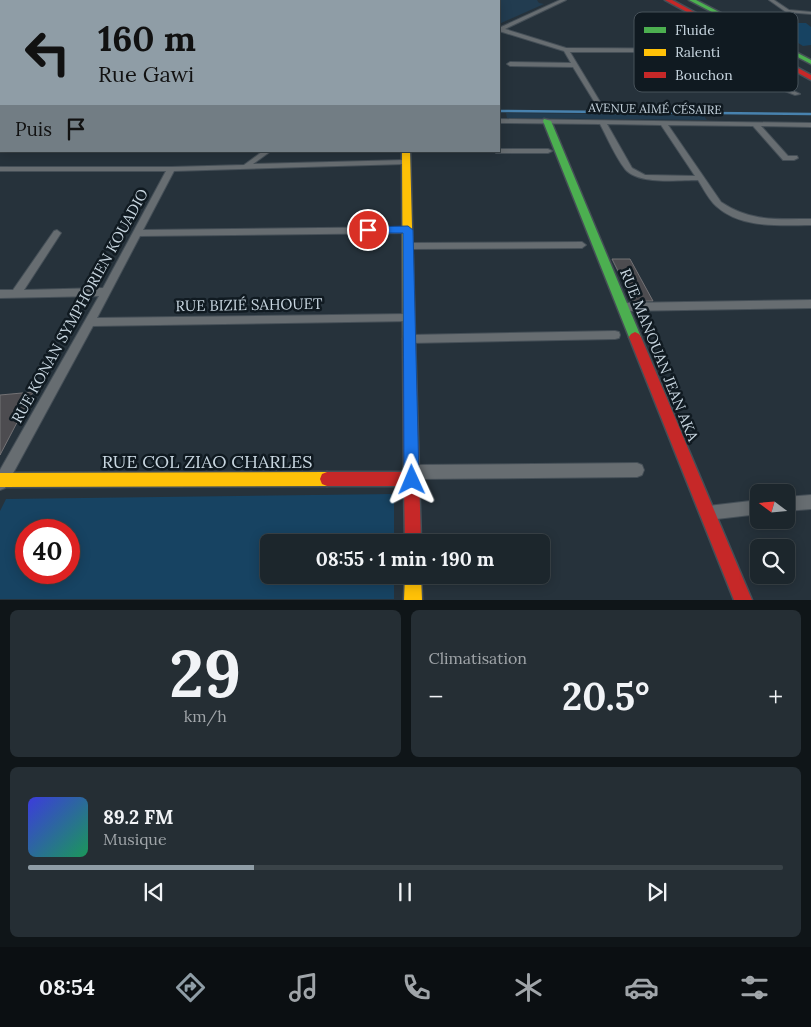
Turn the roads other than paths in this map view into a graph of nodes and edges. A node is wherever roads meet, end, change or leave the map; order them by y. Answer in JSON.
{"nodes":[{"id":1,"x":564,"y":0,"type":"edge"},
{"id":2,"x":668,"y":0,"type":"edge"},
{"id":3,"x":692,"y":0,"type":"edge"},
{"id":4,"x":771,"y":0,"type":"edge"},
{"id":5,"x":690,"y":12,"type":"edge"},
{"id":6,"x":715,"y":12,"type":"edge"},
{"id":7,"x":811,"y":13,"type":"edge"},
{"id":8,"x":500,"y":30,"type":"edge"},
{"id":9,"x":500,"y":30,"type":"edge"},
{"id":10,"x":566,"y":50,"type":"junction"},
{"id":11,"x":634,"y":51,"type":"edge"},
{"id":12,"x":798,"y":55,"type":"edge"},
{"id":13,"x":811,"y":62,"type":"edge"},
{"id":14,"x":510,"y":64,"type":"dead end"},
{"id":15,"x":575,"y":65,"type":"junction"},
{"id":16,"x":798,"y":71,"type":"edge"},
{"id":17,"x":811,"y":78,"type":"edge"},
{"id":18,"x":792,"y":92,"type":"edge"},
{"id":19,"x":796,"y":94,"type":"dead end"},
{"id":20,"x":602,"y":110,"type":"dead end"},
{"id":21,"x":500,"y":121,"type":"edge"},
{"id":22,"x":547,"y":121,"type":"junction"},
{"id":23,"x":602,"y":122,"type":"junction"},
{"id":24,"x":663,"y":123,"type":"junction"},
{"id":25,"x":755,"y":124,"type":"junction"},
{"id":26,"x":810,"y":126,"type":"edge"},
{"id":27,"x":500,"y":150,"type":"edge"},
{"id":28,"x":548,"y":151,"type":"dead end"},
{"id":29,"x":267,"y":152,"type":"edge"},
{"id":30,"x":406,"y":156,"type":"edge"},
{"id":31,"x":794,"y":158,"type":"dead end"},
{"id":32,"x":246,"y":166,"type":"junction"},
{"id":33,"x":0,"y":169,"type":"edge"},
{"id":34,"x":171,"y":169,"type":"junction"},
{"id":35,"x":699,"y":178,"type":"junction"},
{"id":36,"x":811,"y":222,"type":"edge"},
{"id":37,"x":408,"y":230,"type":"junction"},
{"id":38,"x":138,"y":232,"type":"junction"},
{"id":39,"x":57,"y":233,"type":"dead end"},
{"id":40,"x":582,"y":245,"type":"dead end"},
{"id":41,"x":408,"y":246,"type":"junction"},
{"id":42,"x":106,"y":292,"type":"junction"},
{"id":43,"x":0,"y":294,"type":"edge"},
{"id":44,"x":16,"y":294,"type":"junction"},
{"id":45,"x":811,"y":304,"type":"edge"},
{"id":46,"x":623,"y":307,"type":"junction"},
{"id":47,"x":408,"y":318,"type":"junction"},
{"id":48,"x":90,"y":322,"type":"junction"},
{"id":49,"x":615,"y":335,"type":"dead end"},
{"id":50,"x":410,"y":338,"type":"junction"},
{"id":51,"x":637,"y":470,"type":"dead end"},
{"id":52,"x":412,"y":476,"type":"junction"},
{"id":53,"x":1,"y":482,"type":"edge"},
{"id":54,"x":811,"y":502,"type":"edge"},
{"id":55,"x":795,"y":503,"type":"edge"},
{"id":56,"x":750,"y":508,"type":"edge"},
{"id":57,"x":708,"y":513,"type":"junction"},
{"id":58,"x":413,"y":534,"type":"edge"},
{"id":59,"x":413,"y":584,"type":"edge"},
{"id":60,"x":413,"y":600,"type":"edge"},
{"id":61,"x":743,"y":600,"type":"edge"}],
"edges":[{"from":1,"to":8,"type":"street"},
{"from":2,"to":5,"type":"street"},
{"from":3,"to":6,"type":"street"},
{"from":4,"to":7,"type":"street"},
{"from":9,"to":10,"type":"street"},
{"from":10,"to":11,"type":"street"},
{"from":10,"to":15,"type":"street"},
{"from":12,"to":13,"type":"street"},
{"from":14,"to":15,"type":"street"},
{"from":15,"to":20,"type":"street"},
{"from":16,"to":17,"type":"street"},
{"from":18,"to":19,"type":"street"},
{"from":21,"to":22,"type":"street","name":"AVENUE AIMÉ CÉSAIRE"},
{"from":22,"to":23,"type":"street","name":"AVENUE AIMÉ CÉSAIRE"},
{"from":22,"to":46,"type":"street","name":"RUE MANOUAN JEAN AKA"},
{"from":23,"to":24,"type":"street","name":"AVENUE AIMÉ CÉSAIRE"},
{"from":23,"to":35,"type":"street"},
{"from":24,"to":25,"type":"street","name":"AVENUE AIMÉ CÉSAIRE"},
{"from":24,"to":35,"type":"street"},
{"from":25,"to":26,"type":"street","name":"AVENUE AIMÉ CÉSAIRE"},
{"from":25,"to":31,"type":"street"},
{"from":27,"to":28,"type":"street"},
{"from":29,"to":32,"type":"street"},
{"from":30,"to":32,"type":"street"},
{"from":30,"to":37,"type":"street"},
{"from":32,"to":34,"type":"street"},
{"from":33,"to":34,"type":"street"},
{"from":34,"to":38,"type":"street","name":"RUE KONAN SYMPHORIEN KOUADIO"},
{"from":35,"to":36,"type":"street"},
{"from":37,"to":38,"type":"street"},
{"from":37,"to":41,"type":"street"},
{"from":38,"to":42,"type":"street","name":"RUE KONAN SYMPHORIEN KOUADIO"},
{"from":39,"to":44,"type":"street"},
{"from":40,"to":41,"type":"street"},
{"from":41,"to":47,"type":"street"},
{"from":42,"to":44,"type":"street"},
{"from":42,"to":48,"type":"street","name":"RUE KONAN SYMPHORIEN KOUADIO"},
{"from":43,"to":44,"type":"street"},
{"from":45,"to":46,"type":"street"},
{"from":46,"to":57,"type":"street","name":"RUE MANOUAN JEAN AKA"},
{"from":47,"to":48,"type":"street","name":"RUE BIZIÉ SAHOUET"},
{"from":47,"to":50,"type":"street"},
{"from":48,"to":53,"type":"street","name":"RUE KONAN SYMPHORIEN KOUADIO"},
{"from":49,"to":50,"type":"street"},
{"from":50,"to":52,"type":"street"},
{"from":51,"to":52,"type":"street"},
{"from":52,"to":53,"type":"street","name":"RUE COL ZIAO CHARLES"},
{"from":52,"to":58,"type":"street"},
{"from":54,"to":55,"type":"street"},
{"from":56,"to":57,"type":"street"},
{"from":57,"to":61,"type":"street","name":"RUE MANOUAN JEAN AKA"},
{"from":59,"to":60,"type":"street"}]}
